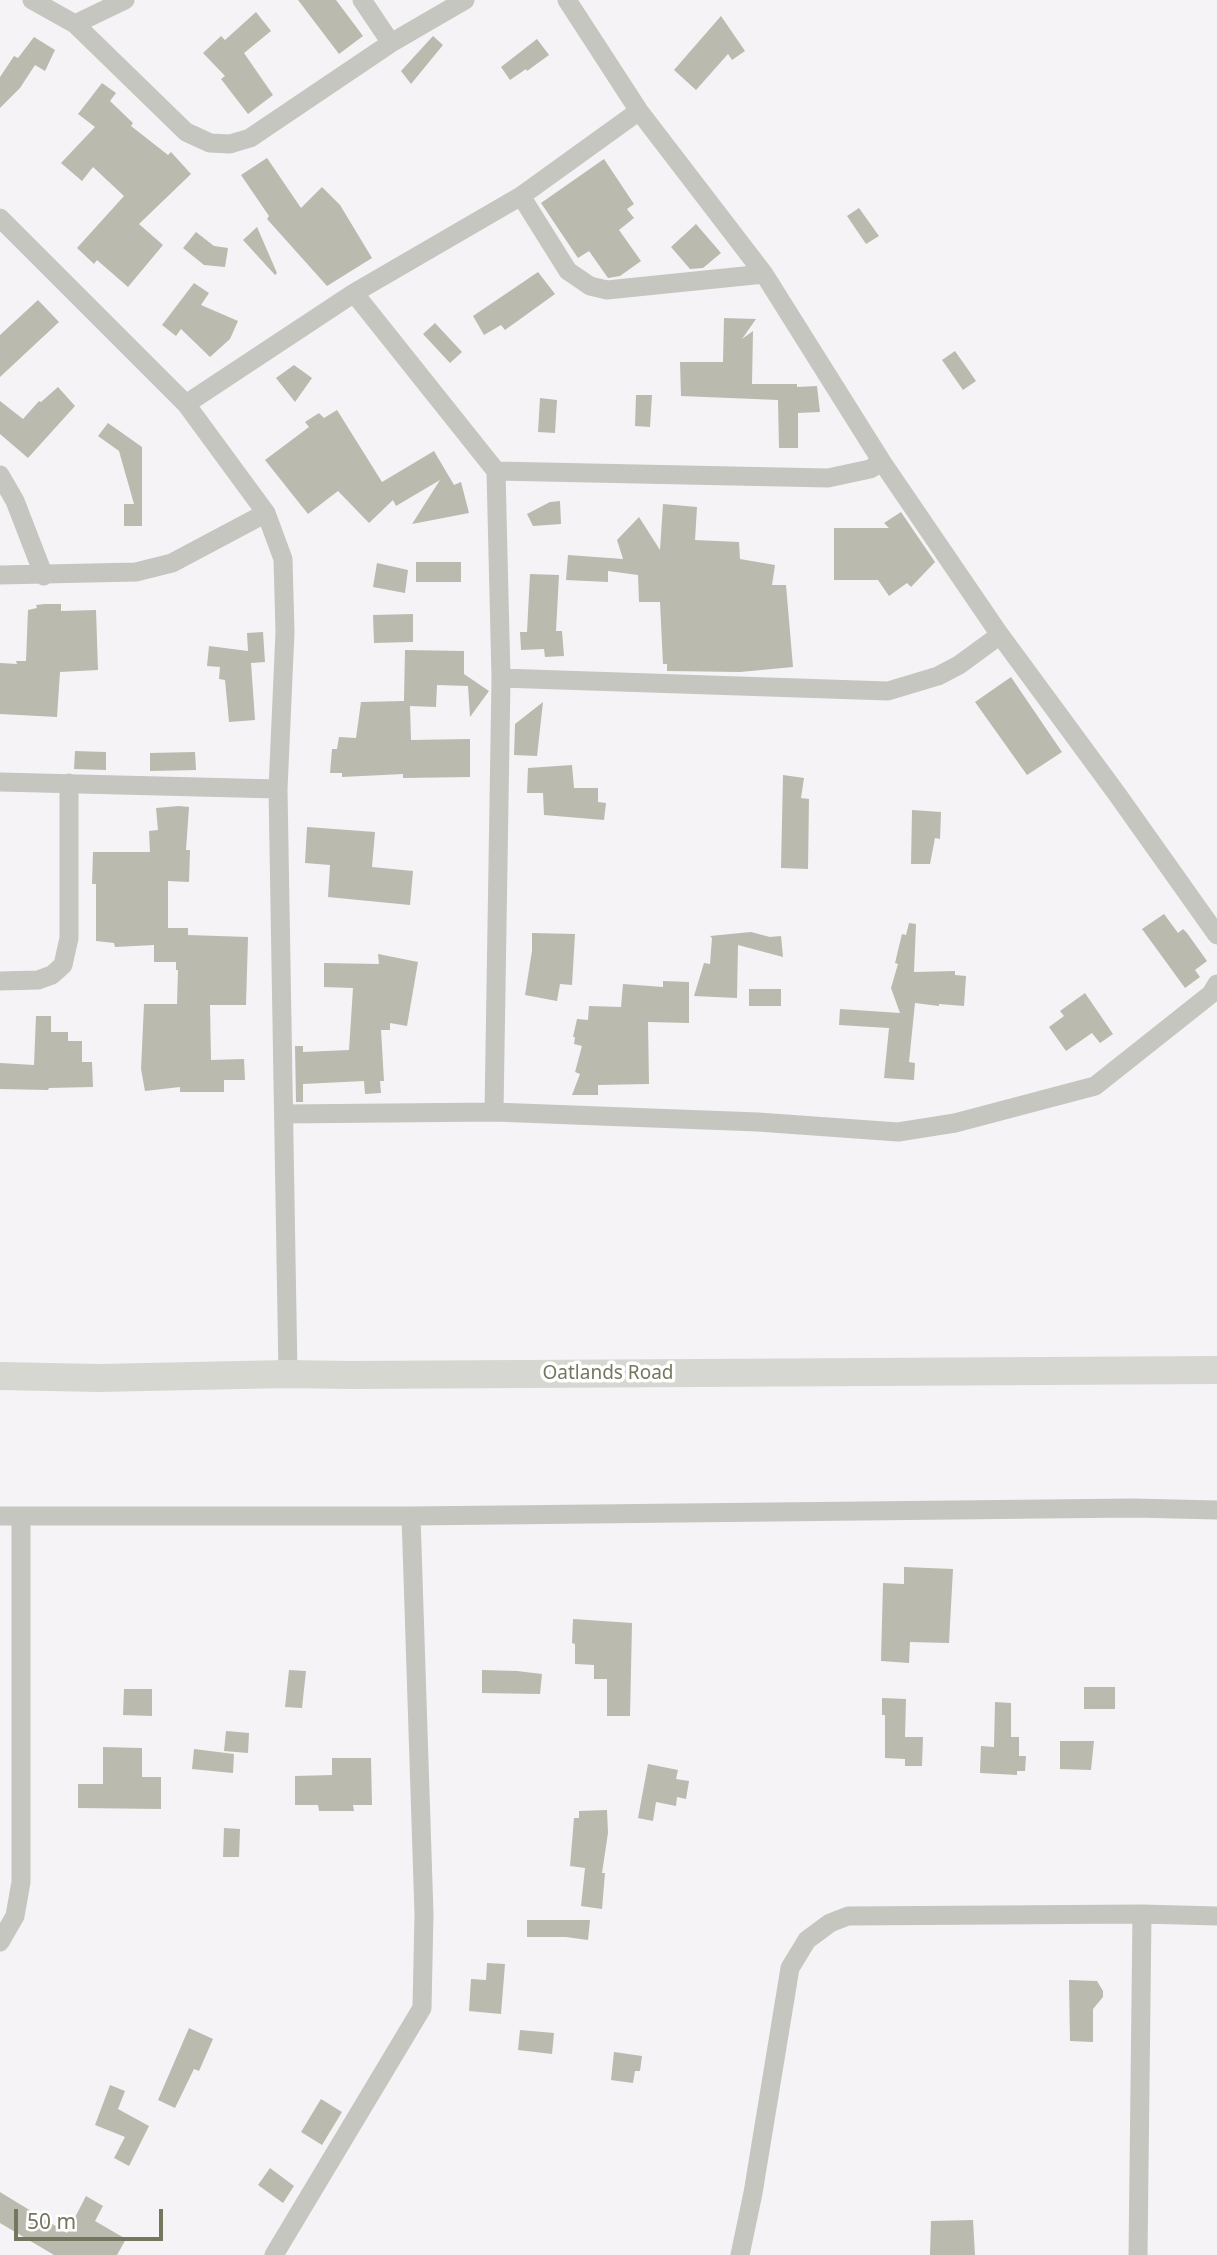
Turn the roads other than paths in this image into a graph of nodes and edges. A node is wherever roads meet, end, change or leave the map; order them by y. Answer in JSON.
{"nodes":[{"id":1,"x":32,"y":0,"type":"edge"},
{"id":2,"x":125,"y":0,"type":"edge"},
{"id":3,"x":362,"y":0,"type":"edge"},
{"id":4,"x":465,"y":0,"type":"edge"},
{"id":5,"x":567,"y":0,"type":"edge"},
{"id":6,"x":75,"y":24,"type":"junction"},
{"id":7,"x":391,"y":43,"type":"junction"},
{"id":8,"x":639,"y":111,"type":"junction"},
{"id":9,"x":521,"y":196,"type":"junction"},
{"id":10,"x":0,"y":218,"type":"edge"},
{"id":11,"x":764,"y":274,"type":"junction"},
{"id":12,"x":354,"y":293,"type":"junction"},
{"id":13,"x":186,"y":404,"type":"junction"},
{"id":14,"x":882,"y":462,"type":"junction"},
{"id":15,"x":496,"y":471,"type":"junction"},
{"id":16,"x":0,"y":475,"type":"edge"},
{"id":17,"x":266,"y":513,"type":"junction"},
{"id":18,"x":0,"y":575,"type":"edge"},
{"id":19,"x":44,"y":576,"type":"junction"},
{"id":20,"x":1000,"y":635,"type":"junction"},
{"id":21,"x":501,"y":678,"type":"junction"},
{"id":22,"x":0,"y":782,"type":"edge"},
{"id":23,"x":69,"y":783,"type":"junction"},
{"id":24,"x":278,"y":789,"type":"junction"},
{"id":25,"x":1217,"y":935,"type":"edge"},
{"id":26,"x":0,"y":981,"type":"edge"},
{"id":27,"x":1217,"y":984,"type":"edge"},
{"id":28,"x":494,"y":1112,"type":"junction"},
{"id":29,"x":284,"y":1114,"type":"junction"},
{"id":30,"x":1217,"y":1370,"type":"edge"},
{"id":31,"x":288,"y":1374,"type":"junction"},
{"id":32,"x":0,"y":1376,"type":"edge"},
{"id":33,"x":1217,"y":1510,"type":"edge"},
{"id":34,"x":0,"y":1516,"type":"edge"},
{"id":35,"x":21,"y":1516,"type":"junction"},
{"id":36,"x":411,"y":1516,"type":"junction"},
{"id":37,"x":1142,"y":1914,"type":"junction"},
{"id":38,"x":1217,"y":1916,"type":"edge"},
{"id":39,"x":0,"y":1942,"type":"edge"},
{"id":40,"x":274,"y":2255,"type":"edge"},
{"id":41,"x":740,"y":2255,"type":"edge"},
{"id":42,"x":1138,"y":2255,"type":"edge"}],
"edges":[{"from":1,"to":6,"type":"street"},
{"from":2,"to":6,"type":"street"},
{"from":3,"to":7,"type":"street"},
{"from":4,"to":7,"type":"street"},
{"from":5,"to":8,"type":"street"},
{"from":6,"to":7,"type":"street"},
{"from":8,"to":9,"type":"street"},
{"from":8,"to":11,"type":"street"},
{"from":9,"to":11,"type":"street"},
{"from":9,"to":12,"type":"street"},
{"from":10,"to":13,"type":"street"},
{"from":11,"to":14,"type":"street"},
{"from":12,"to":13,"type":"street"},
{"from":12,"to":15,"type":"street"},
{"from":13,"to":17,"type":"street"},
{"from":14,"to":15,"type":"street"},
{"from":14,"to":20,"type":"street"},
{"from":15,"to":21,"type":"street"},
{"from":16,"to":19,"type":"street"},
{"from":17,"to":19,"type":"street"},
{"from":17,"to":24,"type":"street"},
{"from":18,"to":19,"type":"street"},
{"from":20,"to":21,"type":"street"},
{"from":20,"to":25,"type":"street"},
{"from":21,"to":28,"type":"street"},
{"from":22,"to":23,"type":"street"},
{"from":23,"to":24,"type":"street"},
{"from":23,"to":26,"type":"street"},
{"from":24,"to":29,"type":"street"},
{"from":27,"to":28,"type":"street"},
{"from":28,"to":29,"type":"street"},
{"from":29,"to":31,"type":"street"},
{"from":30,"to":31,"type":"street","name":"Oatlands Road"},
{"from":31,"to":32,"type":"street","name":"Oatlands Road"},
{"from":33,"to":36,"type":"street"},
{"from":34,"to":35,"type":"street"},
{"from":35,"to":36,"type":"street"},
{"from":35,"to":39,"type":"street"},
{"from":36,"to":40,"type":"street"},
{"from":37,"to":38,"type":"street"},
{"from":37,"to":41,"type":"street"},
{"from":37,"to":42,"type":"street"}]}
